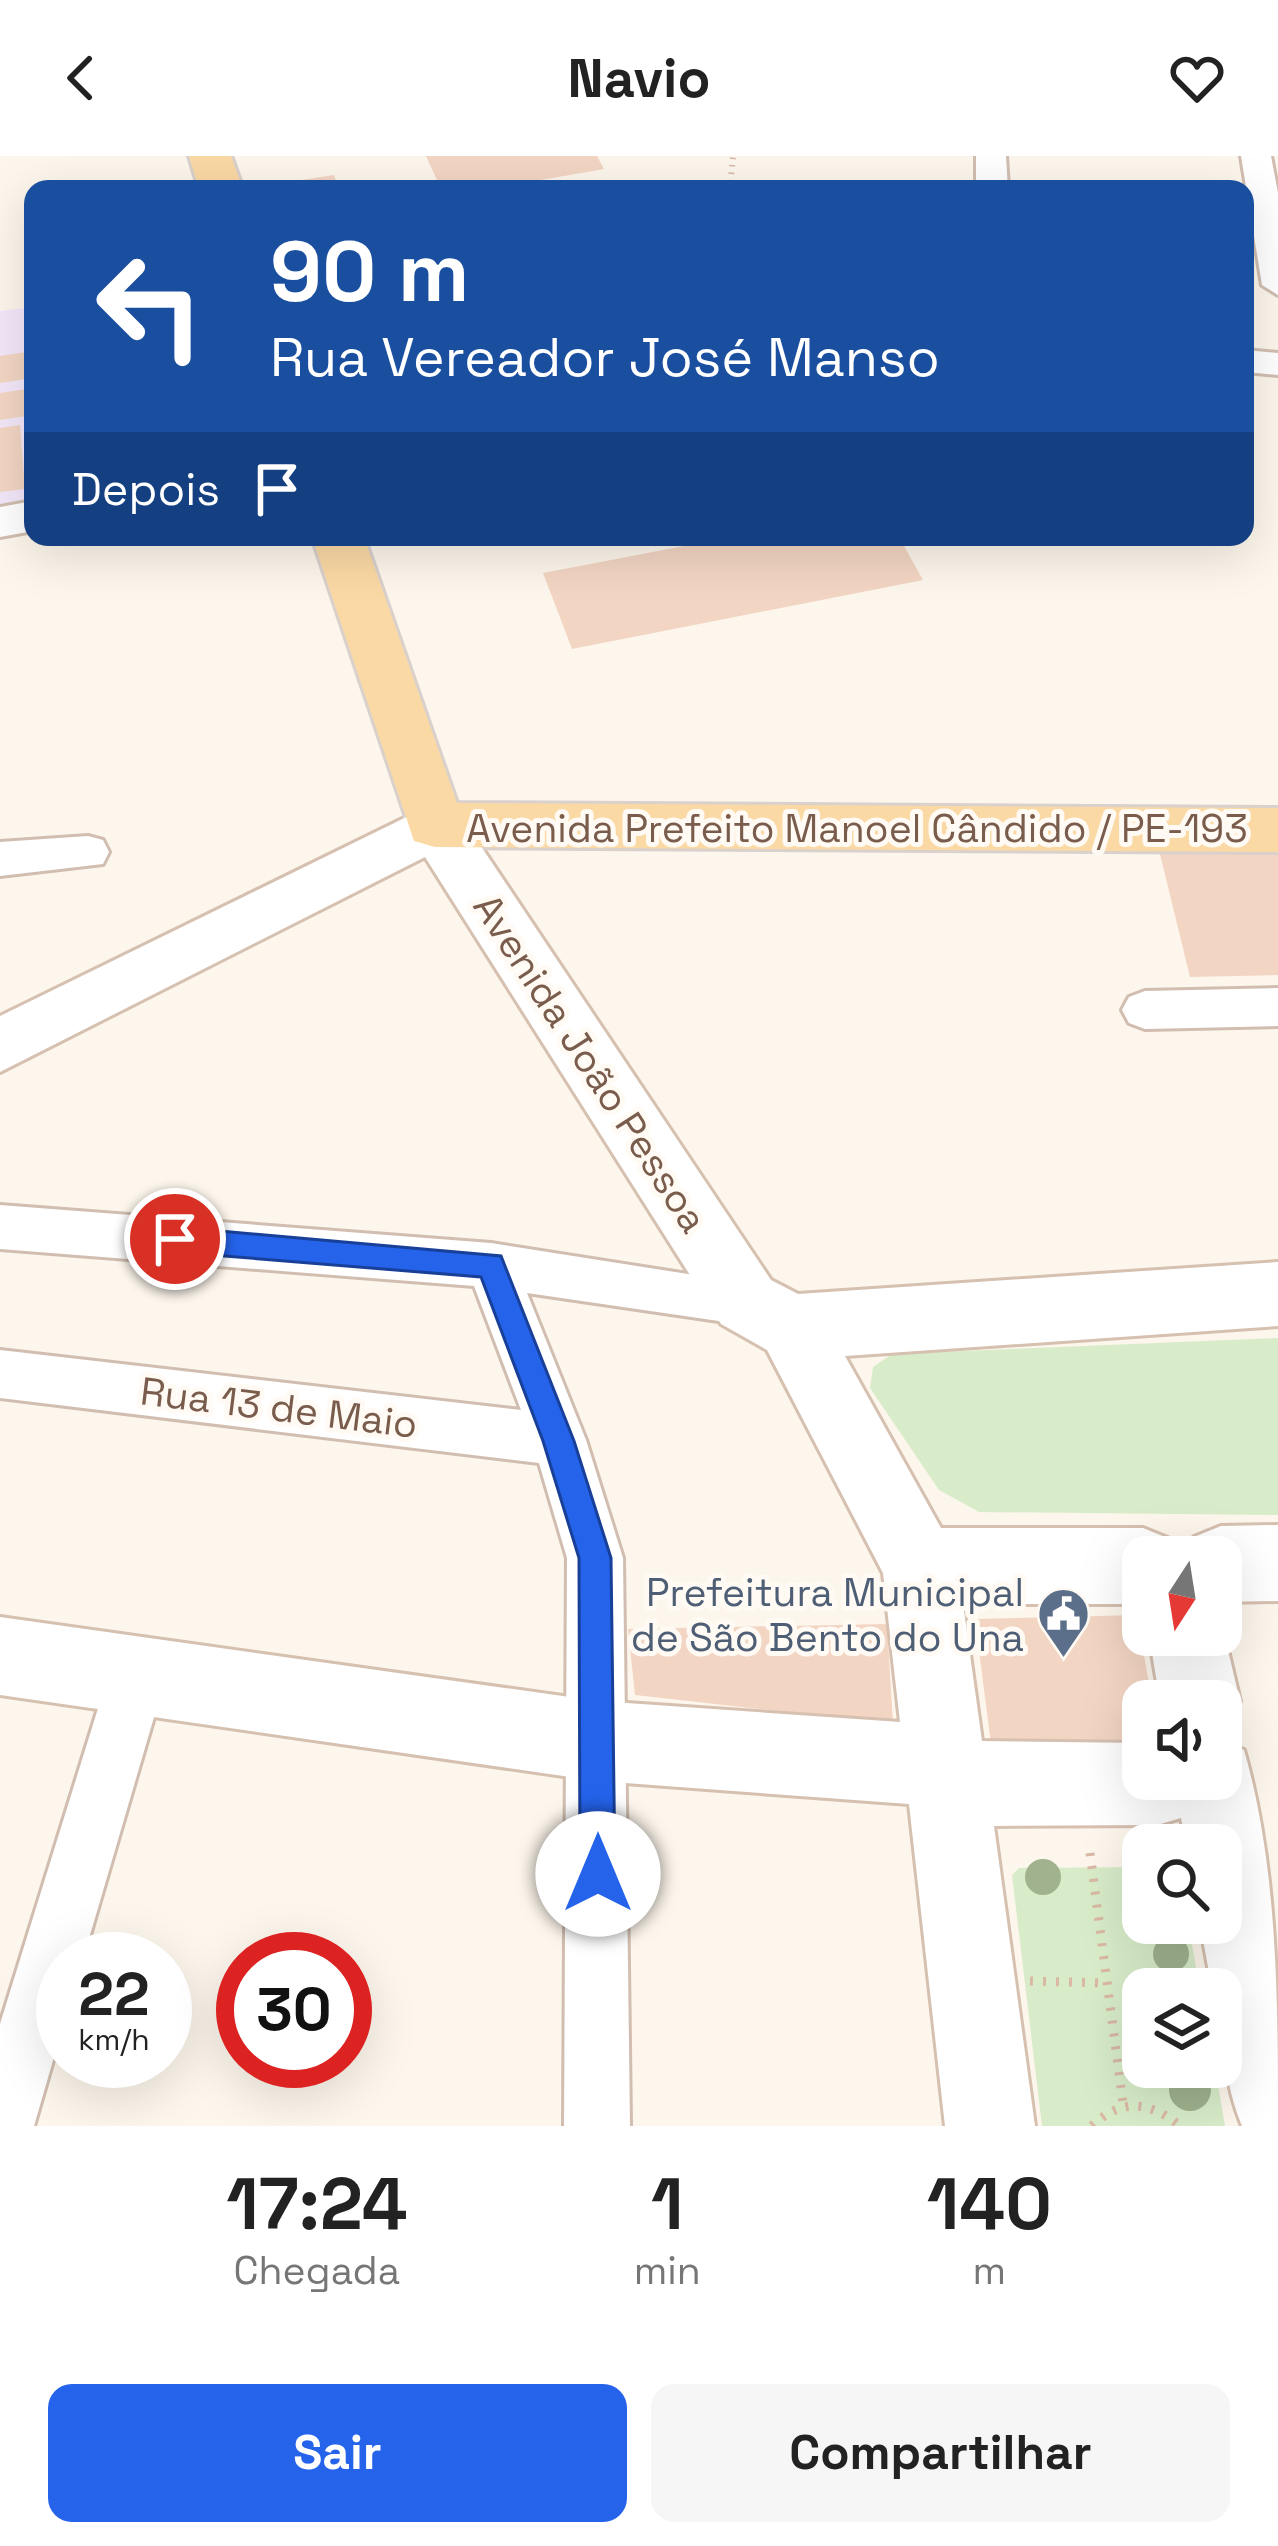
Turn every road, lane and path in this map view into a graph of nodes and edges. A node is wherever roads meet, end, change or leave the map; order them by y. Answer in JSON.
{"nodes":[{"id":1,"x":1256,"y":156,"type":"edge"},
{"id":2,"x":1272,"y":212,"type":"edge"},
{"id":3,"x":1278,"y":285,"type":"edge"},
{"id":4,"x":341,"y":546,"type":"edge"},
{"id":5,"x":1278,"y":794,"type":"edge"},
{"id":6,"x":427,"y":800,"type":"junction"},
{"id":7,"x":1278,"y":830,"type":"edge"},
{"id":8,"x":88,"y":852,"type":"dead end"},
{"id":9,"x":0,"y":859,"type":"edge"},
{"id":10,"x":1278,"y":1007,"type":"edge"},
{"id":11,"x":1145,"y":1010,"type":"dead end"},
{"id":12,"x":0,"y":1046,"type":"edge"},
{"id":13,"x":0,"y":1227,"type":"edge"},
{"id":14,"x":491,"y":1265,"type":"junction"},
{"id":15,"x":1278,"y":1294,"type":"edge"},
{"id":16,"x":769,"y":1315,"type":"junction"},
{"id":17,"x":0,"y":1374,"type":"edge"},
{"id":18,"x":559,"y":1441,"type":"junction"},
{"id":19,"x":1278,"y":1563,"type":"edge"},
{"id":20,"x":1242,"y":1564,"type":"edge"},
{"id":21,"x":920,"y":1566,"type":"junction"},
{"id":22,"x":1122,"y":1566,"type":"edge"},
{"id":23,"x":0,"y":1656,"type":"edge"},
{"id":24,"x":138,"y":1673,"type":"junction"},
{"id":25,"x":598,"y":1741,"type":"junction"},
{"id":26,"x":945,"y":1766,"type":"junction"},
{"id":27,"x":1122,"y":1784,"type":"edge"},
{"id":28,"x":1222,"y":1817,"type":"edge"},
{"id":29,"x":1090,"y":1853,"type":"dead end"},
{"id":30,"x":954,"y":1855,"type":"junction"},
{"id":31,"x":1011,"y":1981,"type":"dead end"},
{"id":32,"x":1108,"y":1983,"type":"junction"},
{"id":33,"x":21,"y":2002,"type":"edge"},
{"id":34,"x":1123,"y":2103,"type":"junction"},
{"id":35,"x":1278,"y":2106,"type":"edge"},
{"id":36,"x":1,"y":2126,"type":"edge"},
{"id":37,"x":597,"y":2126,"type":"edge"},
{"id":38,"x":990,"y":2126,"type":"edge"},
{"id":39,"x":1092,"y":2126,"type":"edge"},
{"id":40,"x":1180,"y":2126,"type":"edge"}],
"edges":[{"from":1,"to":2,"type":"street"},
{"from":2,"to":3,"type":"street"},
{"from":4,"to":6,"type":"main road"},
{"from":5,"to":6,"type":"main road","name":"Avenida Prefeito Manoel Cândido / PE-193"},
{"from":6,"to":7,"type":"main road","name":"Avenida Prefeito Manoel Cândido / PE-193"},
{"from":6,"to":12,"type":"main road"},
{"from":6,"to":16,"type":"main road","name":"Avenida João Pessoa"},
{"from":8,"to":9,"type":"street"},
{"from":10,"to":11,"type":"street"},
{"from":13,"to":14,"type":"street"},
{"from":14,"to":16,"type":"street"},
{"from":14,"to":18,"type":"street"},
{"from":15,"to":16,"type":"main road"},
{"from":16,"to":21,"type":"main road","name":"Avenida João Pessoa"},
{"from":17,"to":18,"type":"street","name":"Rua 13 de Maio"},
{"from":18,"to":25,"type":"street"},
{"from":19,"to":20,"type":"main road"},
{"from":21,"to":22,"type":"main road"},
{"from":21,"to":26,"type":"main road"},
{"from":23,"to":24,"type":"main road"},
{"from":24,"to":25,"type":"main road"},
{"from":24,"to":33,"type":"street"},
{"from":25,"to":26,"type":"main road"},
{"from":25,"to":37,"type":"street"},
{"from":26,"to":27,"type":"main road"},
{"from":26,"to":30,"type":"main road"},
{"from":28,"to":30,"type":"main road"},
{"from":28,"to":35,"type":"main road"},
{"from":29,"to":32,"type":"path"},
{"from":30,"to":38,"type":"main road"},
{"from":31,"to":32,"type":"path"},
{"from":32,"to":34,"type":"path"},
{"from":33,"to":36,"type":"street"},
{"from":34,"to":39,"type":"path"},
{"from":34,"to":40,"type":"path"}]}
